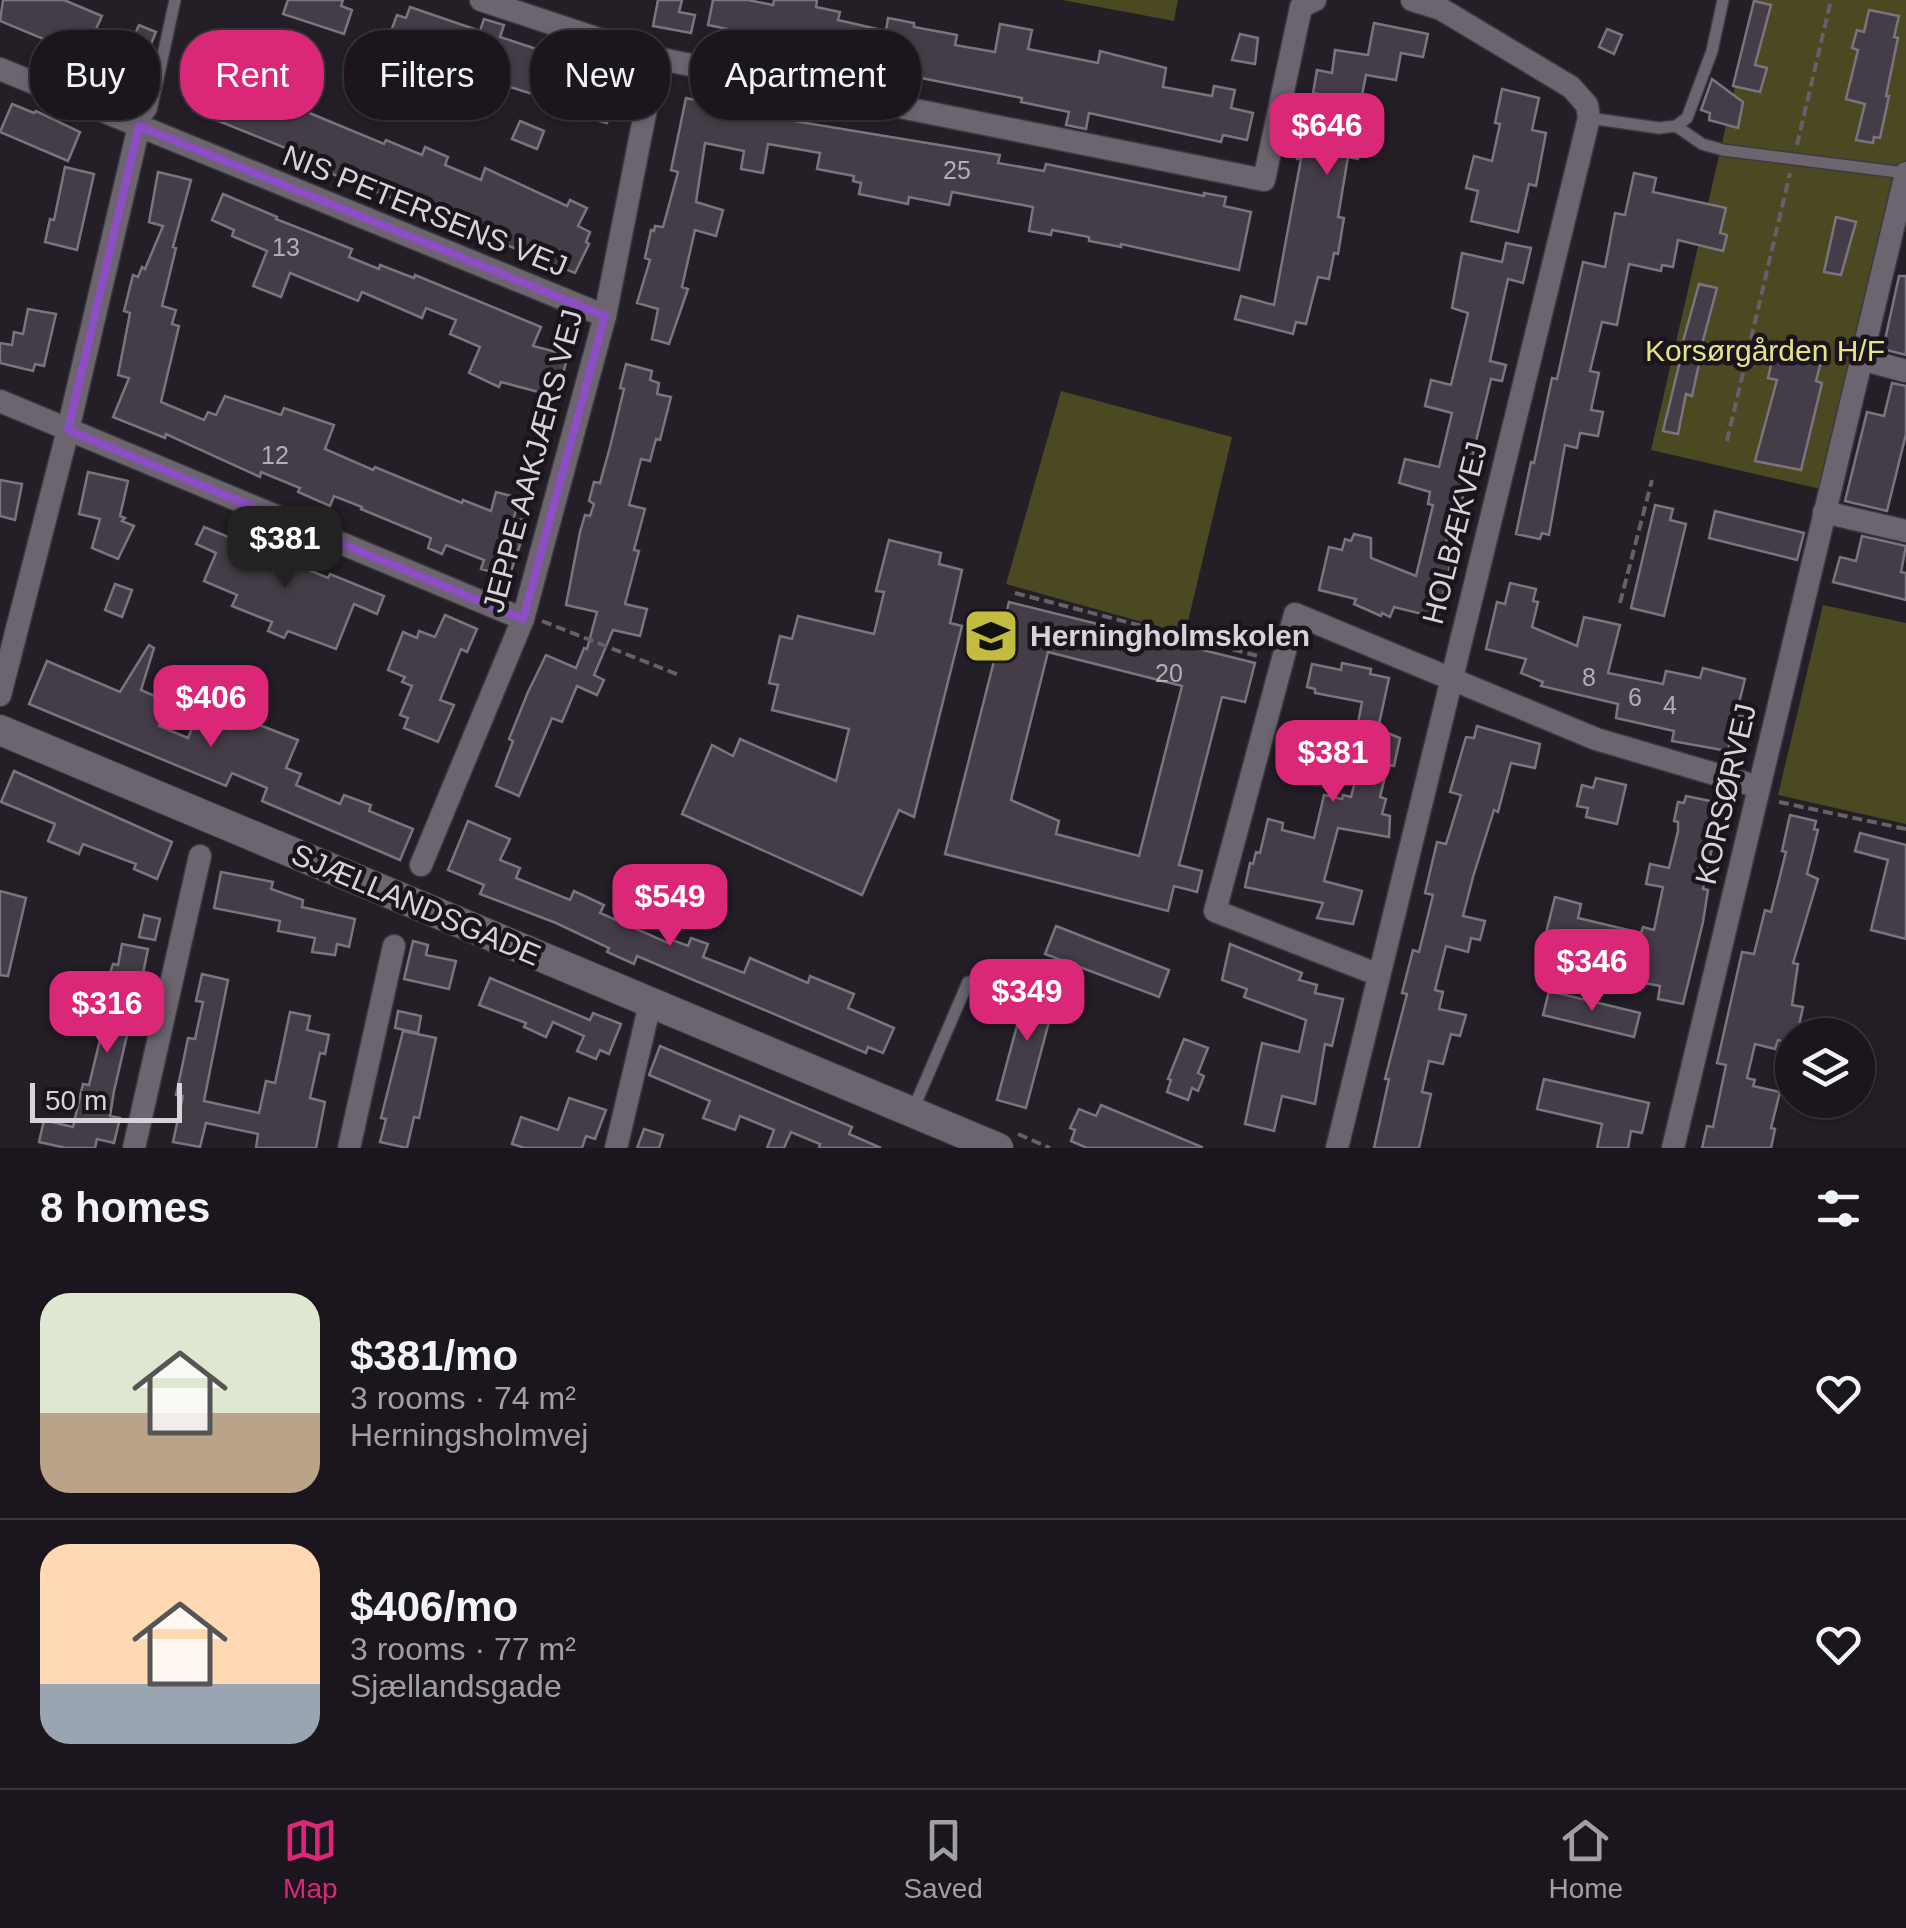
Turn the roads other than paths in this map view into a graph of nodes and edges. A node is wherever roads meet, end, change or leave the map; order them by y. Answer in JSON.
{"nodes":[{"id":1,"x":176,"y":0,"type":"edge"},
{"id":2,"x":481,"y":0,"type":"edge"},
{"id":3,"x":1315,"y":0,"type":"edge"},
{"id":4,"x":1412,"y":0,"type":"edge"},
{"id":5,"x":1723,"y":0,"type":"edge"},
{"id":6,"x":572,"y":30,"type":"edge"},
{"id":7,"x":670,"y":61,"type":"edge"},
{"id":8,"x":0,"y":68,"type":"edge"},
{"id":9,"x":1588,"y":111,"type":"junction"},
{"id":10,"x":644,"y":120,"type":"edge"},
{"id":11,"x":138,"y":126,"type":"junction"},
{"id":12,"x":1676,"y":126,"type":"junction"},
{"id":13,"x":1906,"y":173,"type":"edge"},
{"id":14,"x":605,"y":316,"type":"junction"},
{"id":15,"x":1861,"y":359,"type":"junction"},
{"id":16,"x":1906,"y":371,"type":"edge"},
{"id":17,"x":0,"y":402,"type":"edge"},
{"id":18,"x":68,"y":430,"type":"junction"},
{"id":19,"x":1824,"y":512,"type":"junction"},
{"id":20,"x":1906,"y":531,"type":"edge"},
{"id":21,"x":523,"y":619,"type":"junction"},
{"id":22,"x":1450,"y":678,"type":"junction"},
{"id":23,"x":0,"y":695,"type":"edge"},
{"id":24,"x":0,"y":730,"type":"edge"},
{"id":25,"x":1758,"y":792,"type":"junction"},
{"id":26,"x":200,"y":856,"type":"dead end"},
{"id":27,"x":421,"y":865,"type":"dead end"},
{"id":28,"x":394,"y":946,"type":"dead end"},
{"id":29,"x":1379,"y":975,"type":"junction"},
{"id":30,"x":968,"y":982,"type":"dead end"},
{"id":31,"x":650,"y":1004,"type":"junction"},
{"id":32,"x":912,"y":1112,"type":"junction"},
{"id":33,"x":134,"y":1148,"type":"edge"},
{"id":34,"x":350,"y":1148,"type":"edge"},
{"id":35,"x":616,"y":1148,"type":"edge"},
{"id":36,"x":998,"y":1148,"type":"edge"},
{"id":37,"x":1337,"y":1148,"type":"edge"},
{"id":38,"x":1673,"y":1148,"type":"edge"}],
"edges":[{"from":1,"to":11,"type":"lane"},
{"from":2,"to":6,"type":"street"},
{"from":3,"to":7,"type":"street"},
{"from":4,"to":9,"type":"street"},
{"from":5,"to":12,"type":"lane"},
{"from":8,"to":11,"type":"street","name":"NIS PETERSENS VEJ"},
{"from":9,"to":12,"type":"lane"},
{"from":9,"to":22,"type":"street","name":"HOLBÆKVEJ"},
{"from":10,"to":14,"type":"street","name":"JEPPE AAKJÆRS VEJ"},
{"from":11,"to":14,"type":"street","name":"NIS PETERSENS VEJ"},
{"from":11,"to":18,"type":"street"},
{"from":12,"to":13,"type":"lane"},
{"from":13,"to":15,"type":"street","name":"KORSØRVEJ"},
{"from":14,"to":21,"type":"street","name":"JEPPE AAKJÆRS VEJ"},
{"from":15,"to":16,"type":"street"},
{"from":15,"to":19,"type":"street","name":"KORSØRVEJ"},
{"from":17,"to":18,"type":"street"},
{"from":18,"to":21,"type":"street"},
{"from":18,"to":23,"type":"street"},
{"from":19,"to":20,"type":"street"},
{"from":19,"to":25,"type":"street","name":"KORSØRVEJ"},
{"from":21,"to":27,"type":"street","name":"JEPPE AAKJÆRS VEJ"},
{"from":22,"to":25,"type":"street"},
{"from":22,"to":29,"type":"street","name":"HOLBÆKVEJ"},
{"from":22,"to":29,"type":"street"},
{"from":24,"to":31,"type":"street","name":"SJÆLLANDSGADE"},
{"from":25,"to":38,"type":"street","name":"KORSØRVEJ"},
{"from":26,"to":33,"type":"street"},
{"from":28,"to":34,"type":"street"},
{"from":29,"to":37,"type":"street","name":"HOLBÆKVEJ"},
{"from":30,"to":32,"type":"lane"},
{"from":31,"to":32,"type":"street","name":"SJÆLLANDSGADE"},
{"from":31,"to":35,"type":"street"},
{"from":32,"to":36,"type":"street","name":"SJÆLLANDSGADE"}]}
